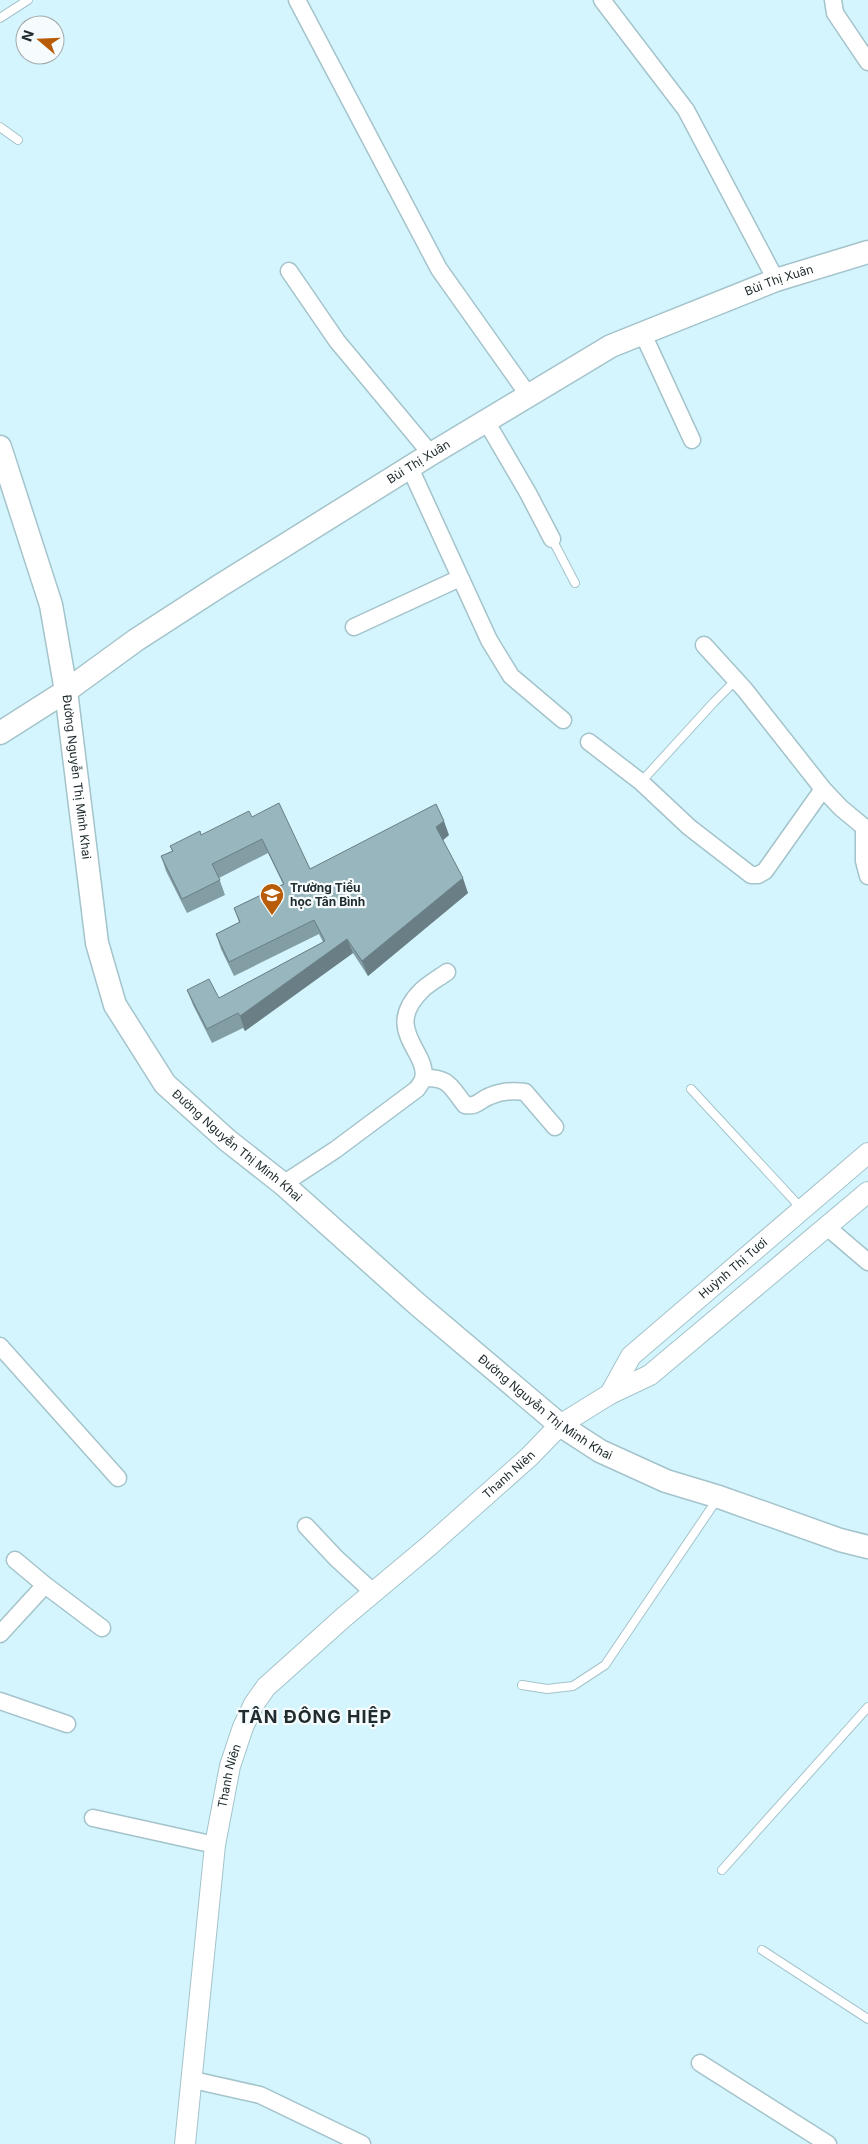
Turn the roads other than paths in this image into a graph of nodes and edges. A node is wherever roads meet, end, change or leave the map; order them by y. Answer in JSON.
{"nodes":[{"id":1,"x":28,"y":0,"type":"edge"},
{"id":2,"x":298,"y":0,"type":"edge"},
{"id":3,"x":602,"y":0,"type":"edge"},
{"id":4,"x":833,"y":0,"type":"edge"},
{"id":5,"x":0,"y":18,"type":"edge"},
{"id":6,"x":868,"y":62,"type":"edge"},
{"id":7,"x":0,"y":127,"type":"edge"},
{"id":8,"x":18,"y":140,"type":"dead end"},
{"id":9,"x":868,"y":252,"type":"edge"},
{"id":10,"x":289,"y":271,"type":"dead end"},
{"id":11,"x":776,"y":280,"type":"junction"},
{"id":12,"x":643,"y":334,"type":"junction"},
{"id":13,"x":529,"y":396,"type":"junction"},
{"id":14,"x":486,"y":421,"type":"junction"},
{"id":15,"x":692,"y":440,"type":"dead end"},
{"id":16,"x":0,"y":447,"type":"edge"},
{"id":17,"x":431,"y":454,"type":"junction"},
{"id":18,"x":410,"y":468,"type":"junction"},
{"id":19,"x":552,"y":540,"type":"joint"},
{"id":20,"x":460,"y":578,"type":"junction"},
{"id":21,"x":575,"y":583,"type":"dead end"},
{"id":22,"x":354,"y":627,"type":"dead end"},
{"id":23,"x":704,"y":645,"type":"dead end"},
{"id":24,"x":736,"y":680,"type":"junction"},
{"id":25,"x":66,"y":691,"type":"junction"},
{"id":26,"x":563,"y":720,"type":"dead end"},
{"id":27,"x":0,"y":733,"type":"edge"},
{"id":28,"x":589,"y":742,"type":"dead end"},
{"id":29,"x":641,"y":782,"type":"junction"},
{"id":30,"x":823,"y":789,"type":"junction"},
{"id":31,"x":866,"y":821,"type":"edge"},
{"id":32,"x":868,"y":876,"type":"edge"},
{"id":33,"x":447,"y":972,"type":"dead end"},
{"id":34,"x":423,"y":1078,"type":"junction"},
{"id":35,"x":691,"y":1088,"type":"dead end"},
{"id":36,"x":555,"y":1127,"type":"dead end"},
{"id":37,"x":868,"y":1153,"type":"edge"},
{"id":38,"x":283,"y":1184,"type":"junction"},
{"id":39,"x":868,"y":1192,"type":"edge"},
{"id":40,"x":803,"y":1210,"type":"junction"},
{"id":41,"x":827,"y":1227,"type":"junction"},
{"id":42,"x":868,"y":1262,"type":"edge"},
{"id":43,"x":723,"y":1279,"type":"junction"},
{"id":44,"x":741,"y":1298,"type":"junction"},
{"id":45,"x":0,"y":1346,"type":"edge"},
{"id":46,"x":610,"y":1394,"type":"junction"},
{"id":47,"x":560,"y":1425,"type":"junction"},
{"id":48,"x":118,"y":1478,"type":"dead end"},
{"id":49,"x":719,"y":1497,"type":"junction"},
{"id":50,"x":306,"y":1526,"type":"dead end"},
{"id":51,"x":868,"y":1547,"type":"edge"},
{"id":52,"x":15,"y":1560,"type":"dead end"},
{"id":53,"x":45,"y":1584,"type":"junction"},
{"id":54,"x":374,"y":1593,"type":"junction"},
{"id":55,"x":102,"y":1628,"type":"dead end"},
{"id":56,"x":0,"y":1634,"type":"edge"},
{"id":57,"x":522,"y":1685,"type":"dead end"},
{"id":58,"x":0,"y":1701,"type":"edge"},
{"id":59,"x":868,"y":1707,"type":"edge"},
{"id":60,"x":67,"y":1724,"type":"dead end"},
{"id":61,"x":93,"y":1818,"type":"dead end"},
{"id":62,"x":215,"y":1844,"type":"junction"},
{"id":63,"x":722,"y":1870,"type":"dead end"},
{"id":64,"x":762,"y":1950,"type":"dead end"},
{"id":65,"x":868,"y":2019,"type":"edge"},
{"id":66,"x":700,"y":2063,"type":"dead end"},
{"id":67,"x":192,"y":2080,"type":"junction"},
{"id":68,"x":818,"y":2141,"type":"edge"},
{"id":69,"x":185,"y":2144,"type":"edge"},
{"id":70,"x":362,"y":2144,"type":"edge"}],
"edges":[{"from":1,"to":5,"type":"lane"},
{"from":2,"to":13,"type":"street"},
{"from":3,"to":11,"type":"street"},
{"from":4,"to":6,"type":"street"},
{"from":7,"to":8,"type":"lane"},
{"from":9,"to":11,"type":"main road","name":"Bùi Thị Xuân"},
{"from":10,"to":17,"type":"street"},
{"from":11,"to":12,"type":"main road","name":"Bùi Thị Xuân"},
{"from":12,"to":13,"type":"main road","name":"Bùi Thị Xuân"},
{"from":12,"to":15,"type":"street"},
{"from":13,"to":14,"type":"main road","name":"Bùi Thị Xuân"},
{"from":14,"to":17,"type":"main road","name":"Bùi Thị Xuân"},
{"from":14,"to":19,"type":"street"},
{"from":16,"to":25,"type":"main road","name":"Đường Nguyễn Thị Minh Khai"},
{"from":17,"to":18,"type":"main road","name":"Bùi Thị Xuân"},
{"from":18,"to":20,"type":"street"},
{"from":18,"to":25,"type":"main road","name":"Bùi Thị Xuân"},
{"from":19,"to":21,"type":"lane"},
{"from":20,"to":22,"type":"street"},
{"from":20,"to":26,"type":"street"},
{"from":23,"to":24,"type":"street"},
{"from":24,"to":29,"type":"lane"},
{"from":24,"to":30,"type":"street"},
{"from":25,"to":27,"type":"main road","name":"Bùi Thị Xuân"},
{"from":25,"to":38,"type":"main road","name":"Đường Nguyễn Thị Minh Khai"},
{"from":28,"to":29,"type":"street"},
{"from":29,"to":30,"type":"street"},
{"from":30,"to":31,"type":"street"},
{"from":31,"to":32,"type":"street"},
{"from":33,"to":34,"type":"street"},
{"from":34,"to":36,"type":"street"},
{"from":34,"to":38,"type":"street"},
{"from":35,"to":40,"type":"lane"},
{"from":37,"to":40,"type":"street","name":"Huỳnh Thị Tươi"},
{"from":38,"to":47,"type":"main road","name":"Đường Nguyễn Thị Minh Khai"},
{"from":39,"to":41,"type":"street","name":"Huỳnh Thị Tươi"},
{"from":40,"to":43,"type":"street","name":"Huỳnh Thị Tươi"},
{"from":41,"to":42,"type":"street"},
{"from":41,"to":44,"type":"street","name":"Huỳnh Thị Tươi"},
{"from":43,"to":44,"type":"street"},
{"from":43,"to":46,"type":"street","name":"Huỳnh Thị Tươi"},
{"from":44,"to":46,"type":"street","name":"Huỳnh Thị Tươi"},
{"from":45,"to":48,"type":"street"},
{"from":46,"to":47,"type":"street","name":"Huỳnh Thị Tươi"},
{"from":47,"to":49,"type":"main road","name":"Đường Nguyễn Thị Minh Khai"},
{"from":47,"to":54,"type":"street","name":"Thanh Niên"},
{"from":49,"to":51,"type":"main road","name":"Đường Nguyễn Thị Minh Khai"},
{"from":49,"to":57,"type":"lane"},
{"from":50,"to":54,"type":"street"},
{"from":52,"to":53,"type":"street"},
{"from":53,"to":55,"type":"street"},
{"from":53,"to":56,"type":"street"},
{"from":54,"to":62,"type":"street","name":"Thanh Niên"},
{"from":58,"to":60,"type":"street"},
{"from":59,"to":63,"type":"lane"},
{"from":61,"to":62,"type":"street"},
{"from":62,"to":67,"type":"street","name":"Thanh Niên"},
{"from":64,"to":65,"type":"lane"},
{"from":66,"to":68,"type":"street"},
{"from":67,"to":69,"type":"street","name":"Thanh Niên"},
{"from":67,"to":70,"type":"street"}]}
